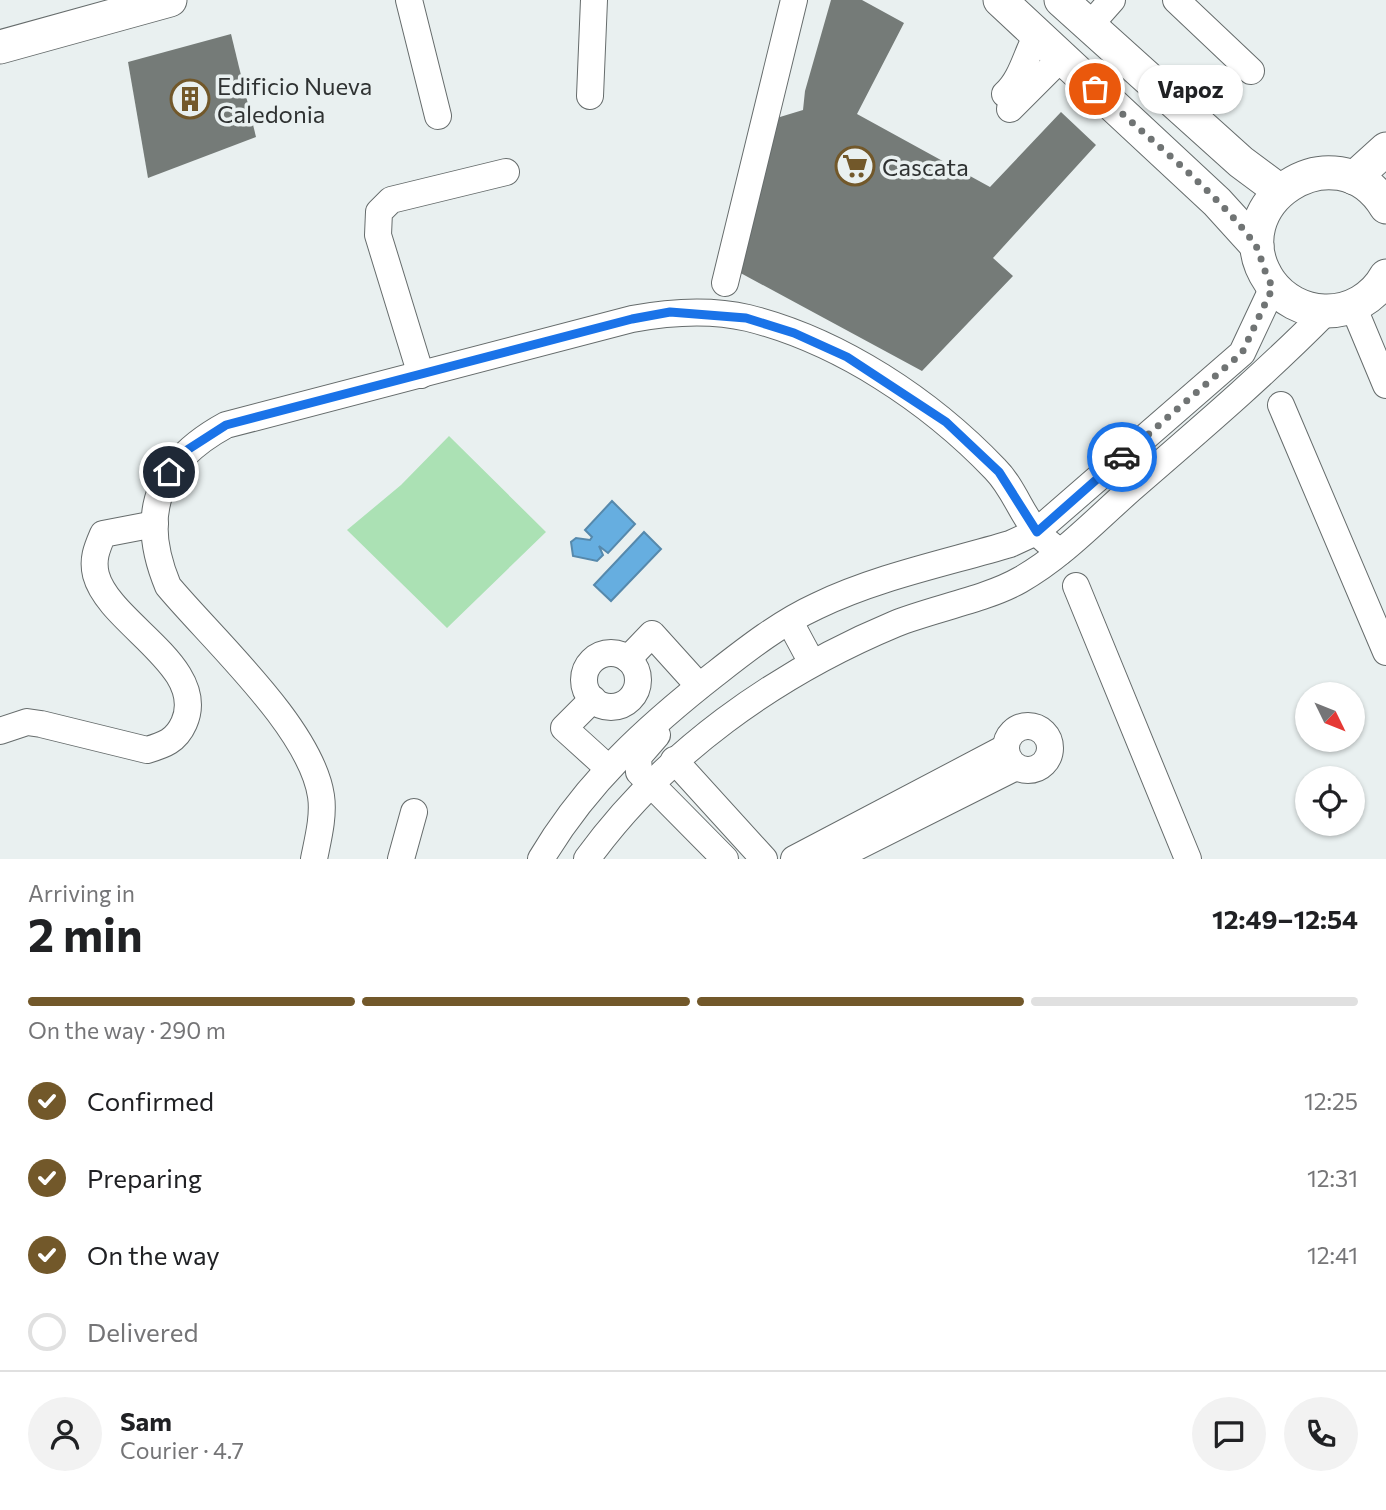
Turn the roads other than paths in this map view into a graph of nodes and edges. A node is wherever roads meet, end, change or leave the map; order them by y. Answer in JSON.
{"nodes":[{"id":1,"x":170,"y":0,"type":"edge"},
{"id":2,"x":409,"y":0,"type":"edge"},
{"id":3,"x":594,"y":0,"type":"edge"},
{"id":4,"x":794,"y":0,"type":"edge"},
{"id":5,"x":1000,"y":0,"type":"edge"},
{"id":6,"x":1061,"y":0,"type":"edge"},
{"id":7,"x":1112,"y":0,"type":"edge"},
{"id":8,"x":1176,"y":0,"type":"edge"},
{"id":9,"x":1089,"y":26,"type":"junction"},
{"id":10,"x":1037,"y":35,"type":"junction"},
{"id":11,"x":0,"y":47,"type":"edge"},
{"id":12,"x":1061,"y":58,"type":"junction"},
{"id":13,"x":1251,"y":71,"type":"dead end"},
{"id":14,"x":590,"y":96,"type":"dead end"},
{"id":15,"x":438,"y":116,"type":"dead end"},
{"id":16,"x":1386,"y":149,"type":"edge"},
{"id":17,"x":506,"y":172,"type":"dead end"},
{"id":18,"x":1354,"y":178,"type":"junction"},
{"id":19,"x":1280,"y":191,"type":"junction"},
{"id":20,"x":1386,"y":207,"type":"edge"},
{"id":21,"x":1257,"y":246,"type":"junction"},
{"id":22,"x":1385,"y":281,"type":"edge"},
{"id":23,"x":726,"y":283,"type":"dead end"},
{"id":24,"x":1273,"y":287,"type":"junction"},
{"id":25,"x":1340,"y":309,"type":"junction"},
{"id":26,"x":421,"y":375,"type":"junction"},
{"id":27,"x":1386,"y":385,"type":"edge"},
{"id":28,"x":1281,"y":405,"type":"dead end"},
{"id":29,"x":155,"y":524,"type":"junction"},
{"id":30,"x":1037,"y":532,"type":"junction"},
{"id":31,"x":1060,"y":552,"type":"junction"},
{"id":32,"x":886,"y":581,"type":"junction"},
{"id":33,"x":1076,"y":586,"type":"dead end"},
{"id":34,"x":790,"y":621,"type":"junction"},
{"id":35,"x":899,"y":623,"type":"junction"},
{"id":36,"x":1386,"y":652,"type":"edge"},
{"id":37,"x":628,"y":659,"type":"junction"},
{"id":38,"x":812,"y":663,"type":"junction"},
{"id":39,"x":699,"y":686,"type":"junction"},
{"id":40,"x":593,"y":699,"type":"junction"},
{"id":41,"x":676,"y":704,"type":"junction"},
{"id":42,"x":0,"y":731,"type":"edge"},
{"id":43,"x":674,"y":760,"type":"junction"},
{"id":44,"x":607,"y":767,"type":"junction"},
{"id":45,"x":649,"y":783,"type":"junction"},
{"id":46,"x":414,"y":812,"type":"dead end"},
{"id":47,"x":314,"y":859,"type":"edge"},
{"id":48,"x":401,"y":859,"type":"edge"},
{"id":49,"x":541,"y":859,"type":"edge"},
{"id":50,"x":587,"y":859,"type":"edge"},
{"id":51,"x":725,"y":859,"type":"edge"},
{"id":52,"x":764,"y":859,"type":"edge"},
{"id":53,"x":794,"y":859,"type":"edge"},
{"id":54,"x":832,"y":859,"type":"edge"},
{"id":55,"x":1188,"y":859,"type":"edge"}],
"edges":[{"from":1,"to":11,"type":"main road"},
{"from":2,"to":15,"type":"street"},
{"from":3,"to":14,"type":"street"},
{"from":4,"to":23,"type":"street"},
{"from":5,"to":10,"type":"main road"},
{"from":6,"to":9,"type":"main road"},
{"from":7,"to":9,"type":"street"},
{"from":8,"to":13,"type":"street"},
{"from":9,"to":19,"type":"main road"},
{"from":10,"to":12,"type":"main road"},
{"from":10,"to":12,"type":"street"},
{"from":12,"to":21,"type":"main road"},
{"from":16,"to":18,"type":"main road"},
{"from":17,"to":26,"type":"street"},
{"from":18,"to":19,"type":"main road"},
{"from":18,"to":20,"type":"main road"},
{"from":19,"to":21,"type":"main road"},
{"from":21,"to":24,"type":"main road"},
{"from":22,"to":25,"type":"main road"},
{"from":24,"to":25,"type":"main road"},
{"from":24,"to":30,"type":"street"},
{"from":25,"to":27,"type":"street"},
{"from":25,"to":31,"type":"street"},
{"from":26,"to":29,"type":"street"},
{"from":26,"to":30,"type":"street"},
{"from":28,"to":36,"type":"street"},
{"from":29,"to":42,"type":"street"},
{"from":29,"to":47,"type":"street"},
{"from":30,"to":31,"type":"street"},
{"from":30,"to":32,"type":"street"},
{"from":31,"to":35,"type":"street"},
{"from":32,"to":34,"type":"street"},
{"from":32,"to":35,"type":"street"},
{"from":33,"to":55,"type":"street"},
{"from":34,"to":38,"type":"street"},
{"from":34,"to":39,"type":"street"},
{"from":35,"to":38,"type":"street"},
{"from":37,"to":39,"type":"street"},
{"from":37,"to":40,"type":"street"},
{"from":37,"to":40,"type":"street"},
{"from":38,"to":43,"type":"street"},
{"from":39,"to":41,"type":"street"},
{"from":40,"to":44,"type":"street"},
{"from":41,"to":44,"type":"street"},
{"from":41,"to":45,"type":"street"},
{"from":43,"to":45,"type":"street"},
{"from":43,"to":52,"type":"street"},
{"from":44,"to":49,"type":"street"},
{"from":45,"to":50,"type":"street"},
{"from":45,"to":51,"type":"street"},
{"from":46,"to":48,"type":"street"},
{"from":53,"to":54,"type":"street"}]}
